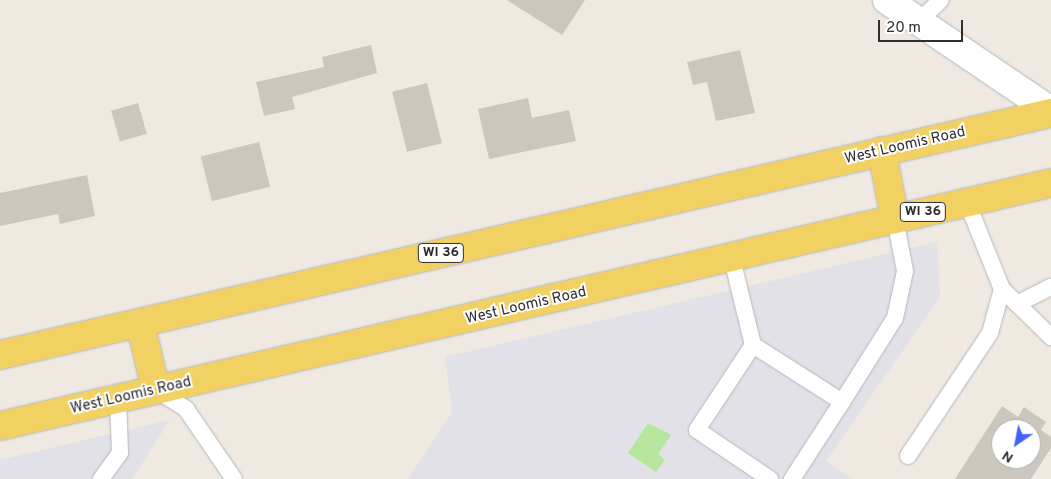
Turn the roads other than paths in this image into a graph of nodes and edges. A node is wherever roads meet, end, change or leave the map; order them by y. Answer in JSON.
{"nodes":[{"id":1,"x":888,"y":0,"type":"edge"},
{"id":2,"x":941,"y":0,"type":"edge"},
{"id":3,"x":919,"y":21,"type":"junction"},
{"id":4,"x":1051,"y":112,"type":"edge"},
{"id":5,"x":882,"y":151,"type":"junction"},
{"id":6,"x":1051,"y":182,"type":"edge"},
{"id":7,"x":967,"y":202,"type":"junction"},
{"id":8,"x":895,"y":219,"type":"junction"},
{"id":9,"x":732,"y":260,"type":"junction"},
{"id":10,"x":1051,"y":287,"type":"edge"},
{"id":11,"x":1002,"y":289,"type":"junction"},
{"id":12,"x":1017,"y":304,"type":"junction"},
{"id":13,"x":140,"y":323,"type":"junction"},
{"id":14,"x":1051,"y":337,"type":"edge"},
{"id":15,"x":753,"y":346,"type":"junction"},
{"id":16,"x":0,"y":355,"type":"edge"},
{"id":17,"x":156,"y":390,"type":"junction"},
{"id":18,"x":118,"y":399,"type":"junction"},
{"id":19,"x":842,"y":402,"type":"junction"},
{"id":20,"x":0,"y":426,"type":"edge"},
{"id":21,"x":908,"y":456,"type":"dead end"},
{"id":22,"x":101,"y":479,"type":"edge"},
{"id":23,"x":234,"y":479,"type":"edge"},
{"id":24,"x":770,"y":479,"type":"edge"},
{"id":25,"x":792,"y":479,"type":"edge"}],
"edges":[{"from":1,"to":3,"type":"street"},
{"from":2,"to":3,"type":"lane"},
{"from":3,"to":4,"type":"street"},
{"from":4,"to":5,"type":"main road","name":"West Loomis Road","number":"WI 36"},
{"from":5,"to":8,"type":"main road"},
{"from":5,"to":13,"type":"main road","name":"West Loomis Road","number":"WI 36"},
{"from":6,"to":7,"type":"main road","name":"West Loomis Road","number":"WI 36"},
{"from":7,"to":8,"type":"main road","name":"West Loomis Road","number":"WI 36"},
{"from":7,"to":11,"type":"lane"},
{"from":8,"to":9,"type":"main road","name":"West Loomis Road","number":"WI 36"},
{"from":8,"to":19,"type":"lane"},
{"from":9,"to":15,"type":"lane"},
{"from":9,"to":17,"type":"main road","name":"West Loomis Road","number":"WI 36"},
{"from":10,"to":12,"type":"lane"},
{"from":11,"to":12,"type":"lane"},
{"from":11,"to":21,"type":"lane"},
{"from":12,"to":14,"type":"lane"},
{"from":13,"to":16,"type":"main road","name":"West Loomis Road","number":"WI 36"},
{"from":13,"to":17,"type":"main road"},
{"from":15,"to":19,"type":"lane"},
{"from":15,"to":24,"type":"lane"},
{"from":17,"to":18,"type":"main road","name":"West Loomis Road","number":"WI 36"},
{"from":17,"to":23,"type":"lane"},
{"from":18,"to":20,"type":"main road","name":"West Loomis Road","number":"WI 36"},
{"from":18,"to":22,"type":"lane"},
{"from":19,"to":25,"type":"lane"}]}
